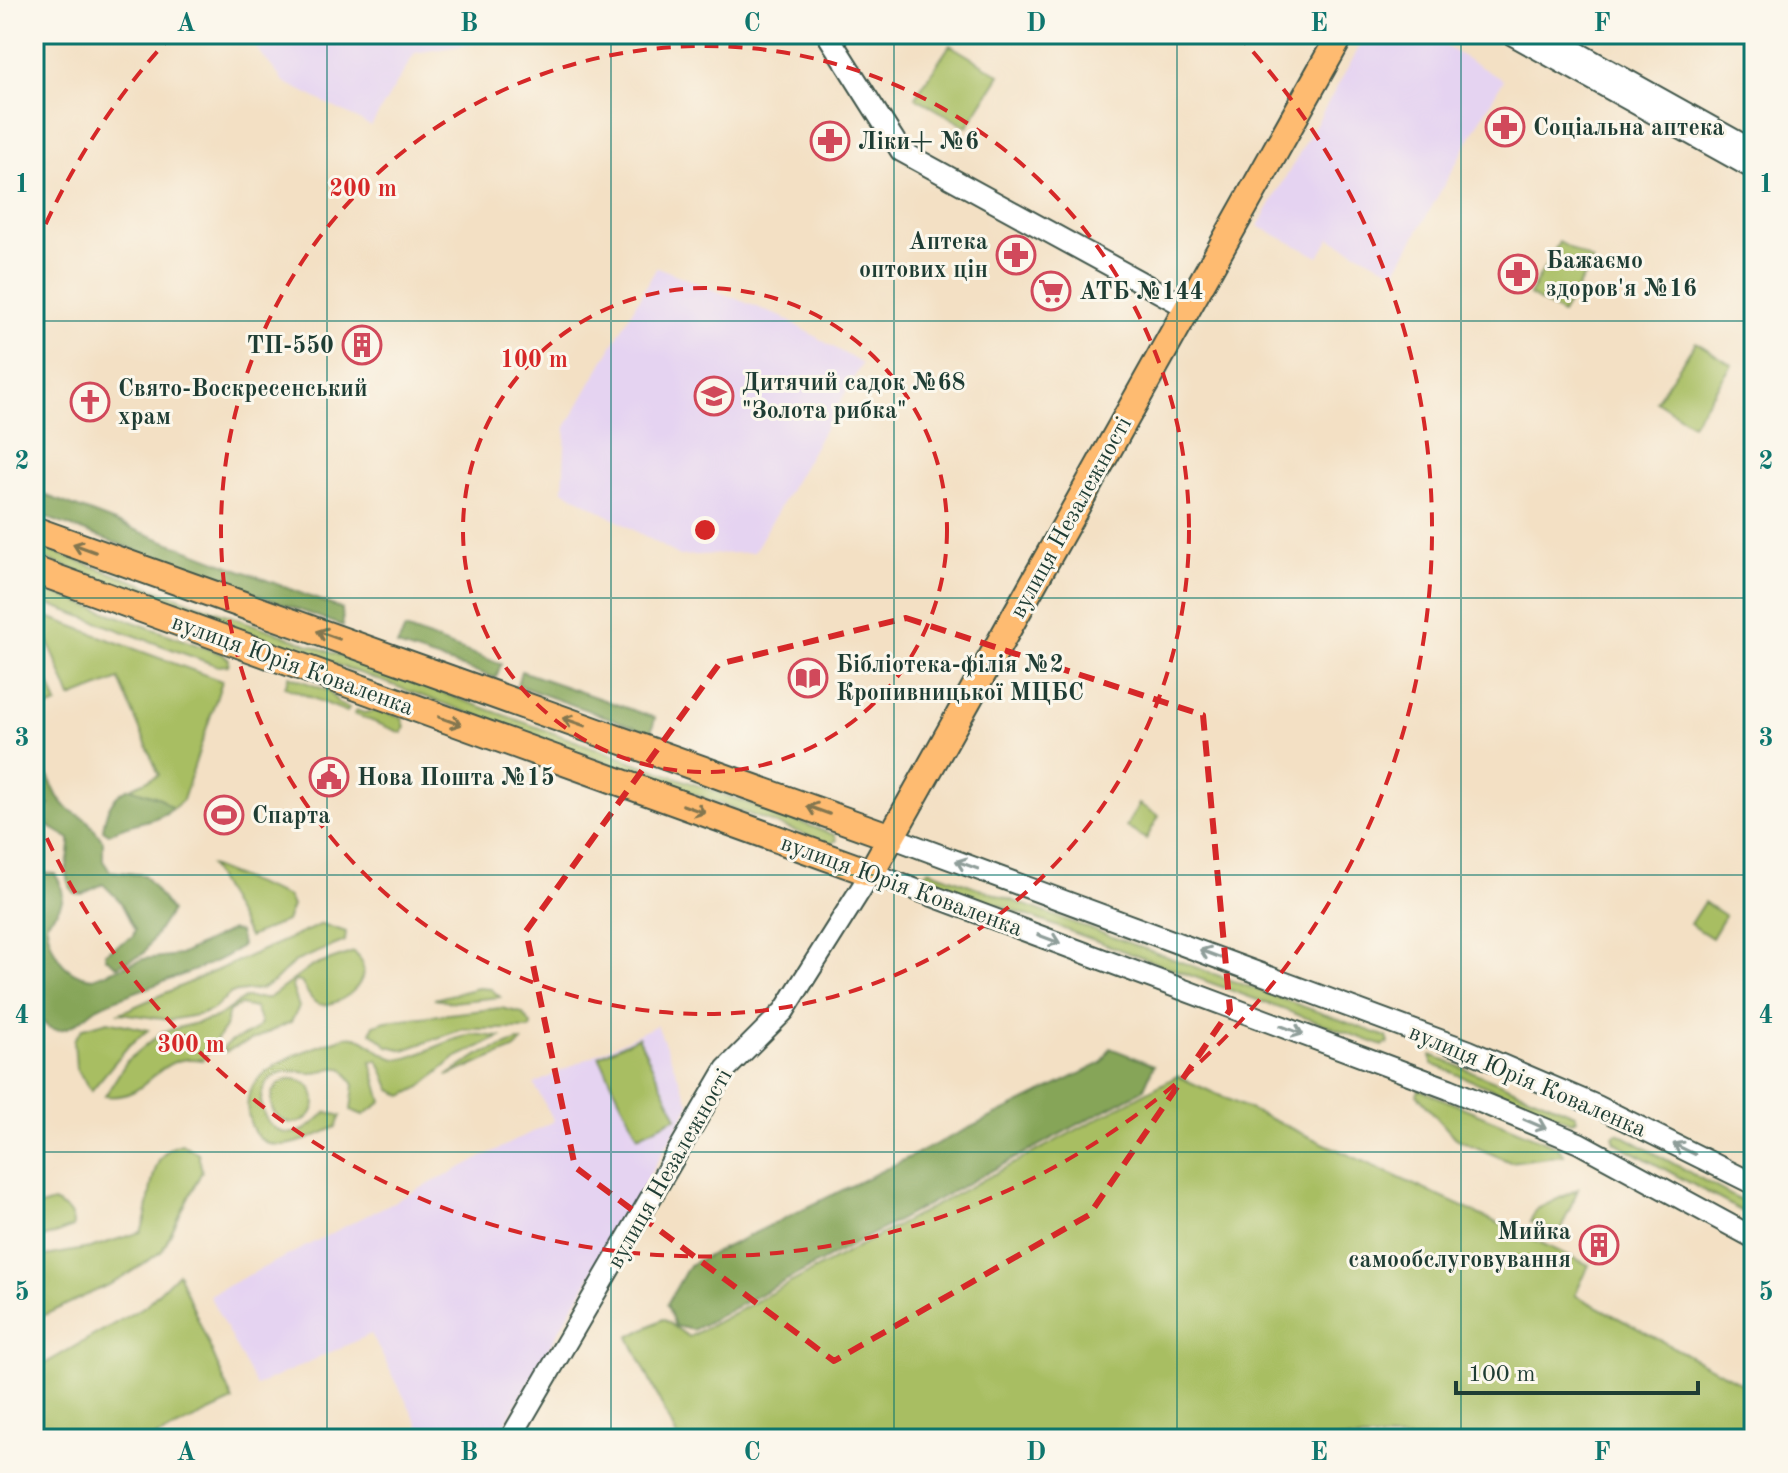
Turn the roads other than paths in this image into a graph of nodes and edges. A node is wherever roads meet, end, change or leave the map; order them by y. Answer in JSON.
{"nodes":[{"id":1,"x":827,"y":34,"type":"edge"},
{"id":2,"x":1341,"y":34,"type":"edge"},
{"id":3,"x":1511,"y":34,"type":"edge"},
{"id":4,"x":1544,"y":34,"type":"edge"},
{"id":5,"x":1754,"y":151,"type":"edge"},
{"id":6,"x":1754,"y":169,"type":"edge"},
{"id":7,"x":1188,"y":308,"type":"junction"},
{"id":8,"x":34,"y":530,"type":"edge"},
{"id":9,"x":34,"y":570,"type":"edge"},
{"id":10,"x":891,"y":837,"type":"junction"},
{"id":11,"x":871,"y":873,"type":"junction"},
{"id":12,"x":1754,"y":1184,"type":"edge"},
{"id":13,"x":1754,"y":1238,"type":"edge"},
{"id":14,"x":510,"y":1439,"type":"edge"}],
"edges":[{"from":1,"to":7,"type":"street"},
{"from":2,"to":7,"type":"main road","name":"вулиця Незалежності"},
{"from":3,"to":6,"type":"street"},
{"from":4,"to":5,"type":"street"},
{"from":7,"to":10,"type":"main road","name":"вулиця Незалежності"},
{"from":10,"to":8,"type":"main road","name":"вулиця Юрія Коваленка","one_way":true},
{"from":9,"to":11,"type":"main road","name":"вулиця Юрія Коваленка","one_way":true},
{"from":10,"to":11,"type":"main road","name":"вулиця Незалежності"},
{"from":12,"to":10,"type":"street","name":"вулиця Юрія Коваленка","one_way":true},
{"from":11,"to":13,"type":"street","name":"вулиця Юрія Коваленка","one_way":true},
{"from":11,"to":14,"type":"street","name":"вулиця Незалежності"}]}
